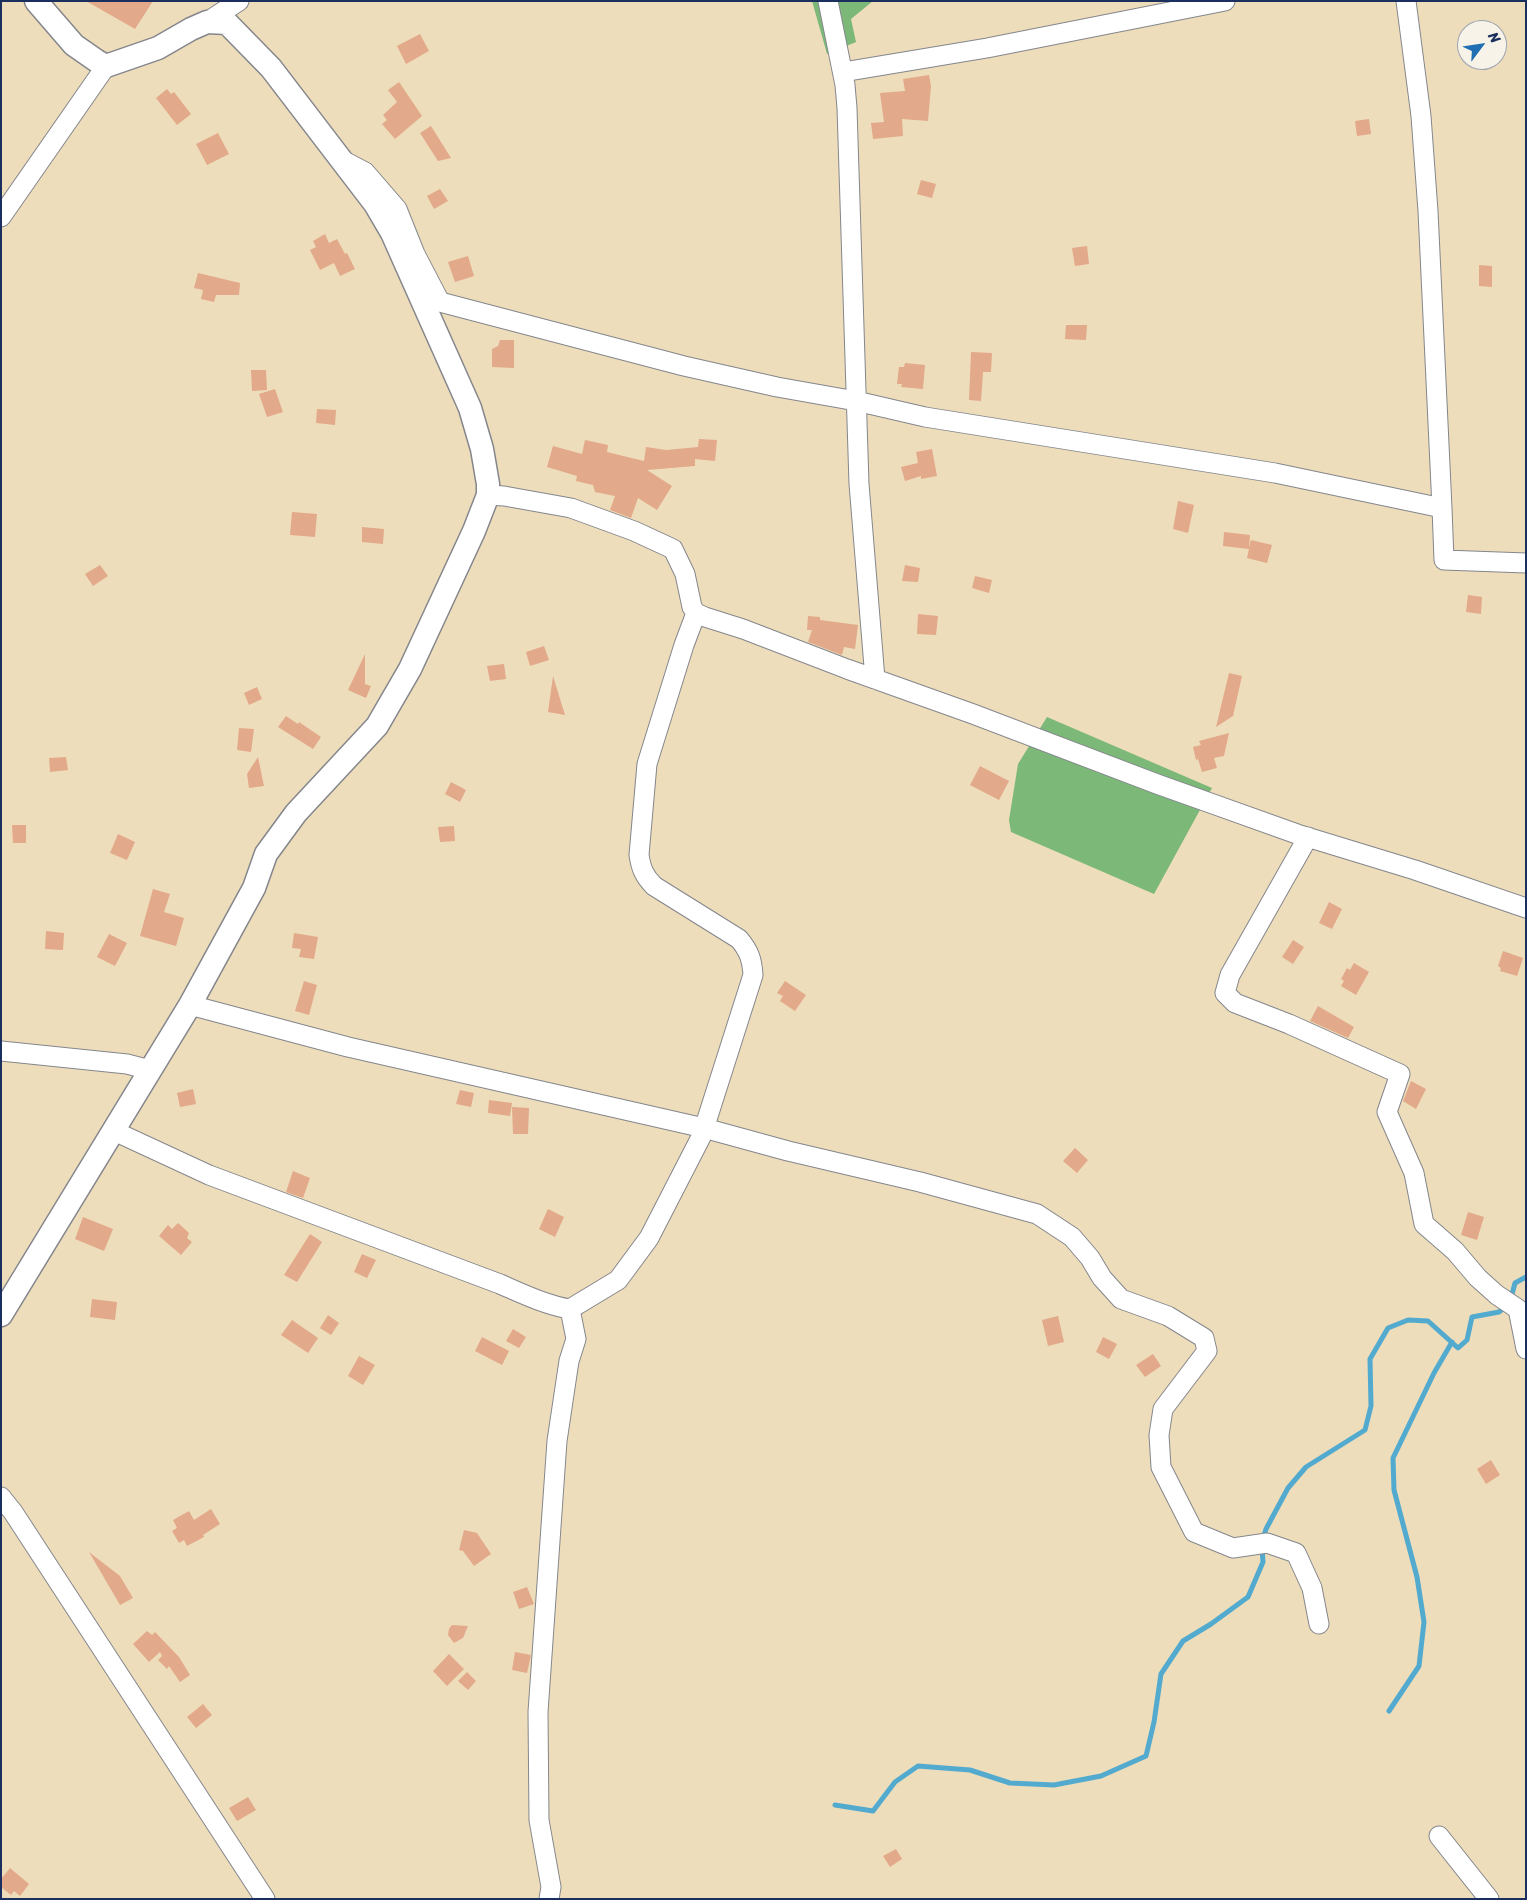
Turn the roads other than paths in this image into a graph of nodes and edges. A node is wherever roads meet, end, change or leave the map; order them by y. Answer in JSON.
{"nodes":[{"id":1,"x":36,"y":1,"type":"edge"},
{"id":2,"x":239,"y":1,"type":"edge"},
{"id":3,"x":828,"y":1,"type":"edge"},
{"id":4,"x":1225,"y":1,"type":"edge"},
{"id":5,"x":1406,"y":1,"type":"edge"},
{"id":6,"x":207,"y":22,"type":"junction"},
{"id":7,"x":106,"y":66,"type":"junction"},
{"id":8,"x":843,"y":72,"type":"junction"},
{"id":9,"x":342,"y":160,"type":"junction"},
{"id":10,"x":1,"y":217,"type":"edge"},
{"id":11,"x":856,"y":400,"type":"junction"},
{"id":12,"x":488,"y":496,"type":"junction"},
{"id":13,"x":1442,"y":508,"type":"junction"},
{"id":14,"x":1526,"y":563,"type":"edge"},
{"id":15,"x":696,"y":613,"type":"junction"},
{"id":16,"x":875,"y":679,"type":"junction"},
{"id":17,"x":1308,"y":837,"type":"junction"},
{"id":18,"x":1526,"y":908,"type":"edge"},
{"id":19,"x":190,"y":1005,"type":"junction"},
{"id":20,"x":1,"y":1051,"type":"edge"},
{"id":21,"x":150,"y":1070,"type":"junction"},
{"id":22,"x":704,"y":1128,"type":"junction"},
{"id":23,"x":114,"y":1131,"type":"junction"},
{"id":24,"x":570,"y":1310,"type":"junction"},
{"id":25,"x":1,"y":1315,"type":"edge"},
{"id":26,"x":1526,"y":1349,"type":"edge"},
{"id":27,"x":1,"y":1498,"type":"edge"},
{"id":28,"x":1320,"y":1624,"type":"dead end"},
{"id":29,"x":1439,"y":1836,"type":"dead end"},
{"id":30,"x":265,"y":1899,"type":"edge"},
{"id":31,"x":549,"y":1899,"type":"edge"},
{"id":32,"x":1489,"y":1899,"type":"edge"}],
"edges":[{"from":1,"to":7,"type":"street"},
{"from":2,"to":6,"type":"street"},
{"from":3,"to":8,"type":"street"},
{"from":4,"to":8,"type":"street"},
{"from":5,"to":13,"type":"street"},
{"from":6,"to":7,"type":"street"},
{"from":6,"to":9,"type":"street"},
{"from":7,"to":10,"type":"street"},
{"from":8,"to":11,"type":"street"},
{"from":9,"to":11,"type":"street"},
{"from":9,"to":12,"type":"street"},
{"from":11,"to":13,"type":"street"},
{"from":11,"to":16,"type":"street"},
{"from":12,"to":15,"type":"street"},
{"from":12,"to":19,"type":"street"},
{"from":13,"to":14,"type":"street"},
{"from":15,"to":16,"type":"street"},
{"from":15,"to":22,"type":"street"},
{"from":16,"to":17,"type":"street"},
{"from":17,"to":18,"type":"street"},
{"from":17,"to":26,"type":"street"},
{"from":19,"to":21,"type":"street"},
{"from":19,"to":22,"type":"street"},
{"from":20,"to":21,"type":"street"},
{"from":21,"to":23,"type":"street"},
{"from":22,"to":24,"type":"street"},
{"from":22,"to":28,"type":"street"},
{"from":23,"to":24,"type":"street"},
{"from":23,"to":25,"type":"street"},
{"from":24,"to":31,"type":"street"},
{"from":27,"to":30,"type":"street"},
{"from":29,"to":32,"type":"street"}]}
